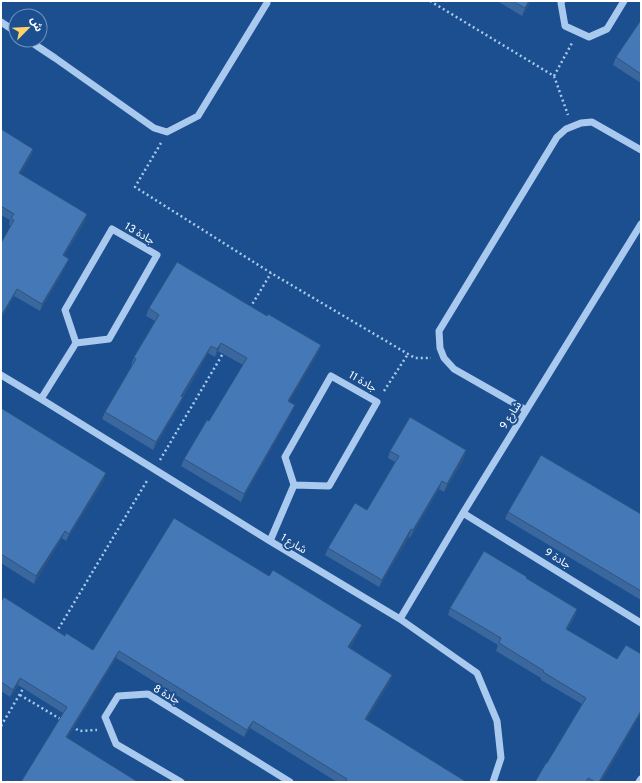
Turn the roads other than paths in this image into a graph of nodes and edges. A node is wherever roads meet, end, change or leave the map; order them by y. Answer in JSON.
{"nodes":[{"id":1,"x":267,"y":1,"type":"edge"},
{"id":2,"x":562,"y":1,"type":"edge"},
{"id":3,"x":624,"y":1,"type":"edge"},
{"id":4,"x":40,"y":48,"type":"edge"},
{"id":5,"x":641,"y":150,"type":"edge"},
{"id":6,"x":641,"y":224,"type":"edge"},
{"id":7,"x":76,"y":343,"type":"junction"},
{"id":8,"x":1,"y":375,"type":"edge"},
{"id":9,"x":42,"y":399,"type":"junction"},
{"id":10,"x":526,"y":410,"type":"junction"},
{"id":11,"x":294,"y":486,"type":"junction"},
{"id":12,"x":463,"y":513,"type":"junction"},
{"id":13,"x":270,"y":541,"type":"junction"},
{"id":14,"x":400,"y":619,"type":"junction"},
{"id":15,"x":641,"y":623,"type":"edge"},
{"id":16,"x":641,"y":779,"type":"edge"},
{"id":17,"x":181,"y":782,"type":"edge"},
{"id":18,"x":290,"y":782,"type":"edge"},
{"id":19,"x":493,"y":782,"type":"edge"},
{"id":20,"x":639,"y":782,"type":"edge"}],
"edges":[{"from":1,"to":4,"type":"street"},
{"from":2,"to":3,"type":"street"},
{"from":5,"to":10,"type":"street"},
{"from":6,"to":10,"type":"street","name":"شارع 9"},
{"from":7,"to":7,"type":"street","name":"جادة 13"},
{"from":7,"to":9,"type":"street"},
{"from":8,"to":9,"type":"street","name":"شارع 1"},
{"from":9,"to":13,"type":"street","name":"شارع 1"},
{"from":10,"to":12,"type":"street","name":"شارع 9"},
{"from":11,"to":11,"type":"street","name":"جادة 11"},
{"from":11,"to":13,"type":"street"},
{"from":12,"to":14,"type":"street","name":"شارع 9"},
{"from":12,"to":15,"type":"street","name":"جادة 9"},
{"from":13,"to":14,"type":"street","name":"شارع 1"},
{"from":14,"to":19,"type":"street","name":"شارع 1"},
{"from":16,"to":20,"type":"street"},
{"from":17,"to":18,"type":"street","name":"جادة 8"}]}
